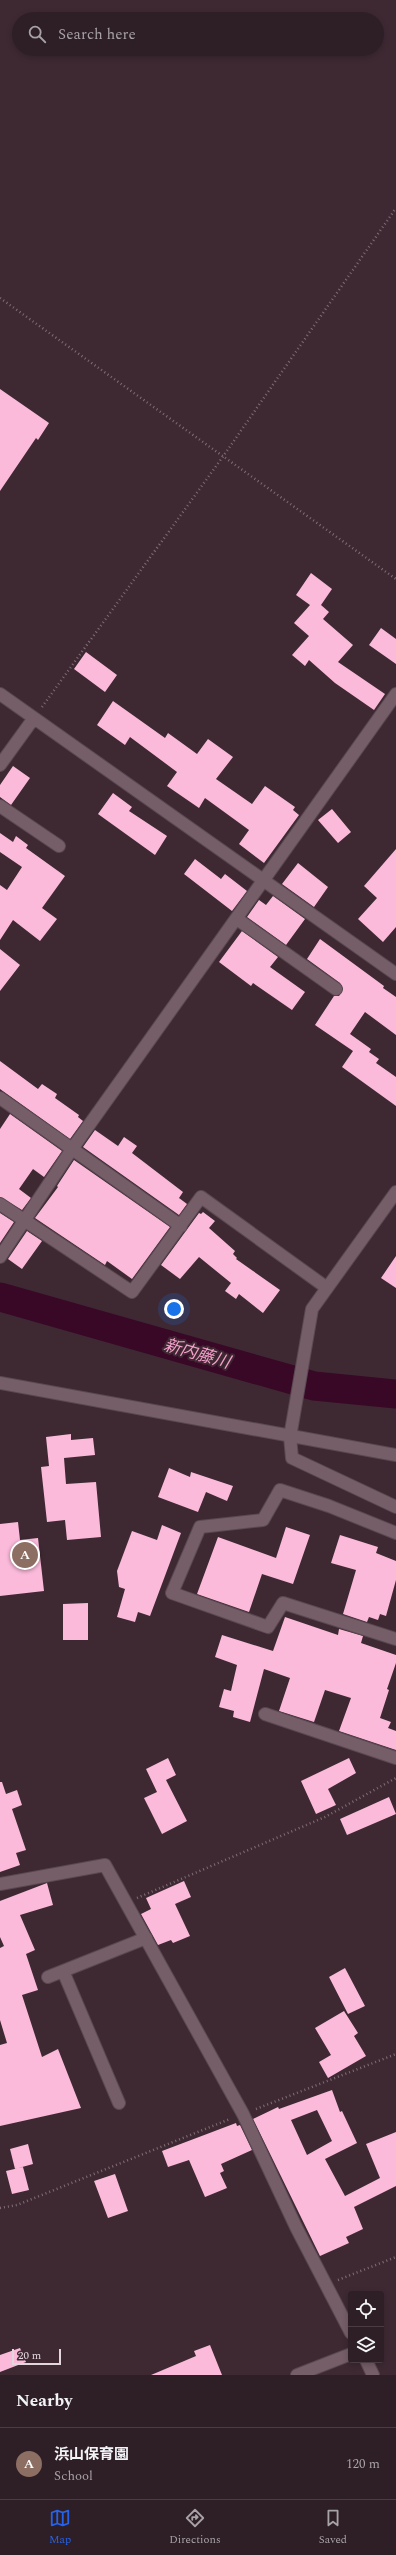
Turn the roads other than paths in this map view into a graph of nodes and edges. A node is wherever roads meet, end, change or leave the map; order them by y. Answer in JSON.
{"nodes":[{"id":1,"x":0,"y":694,"type":"edge"},
{"id":2,"x":396,"y":694,"type":"edge"},
{"id":3,"x":34,"y":718,"type":"junction"},
{"id":4,"x":0,"y":765,"type":"edge"},
{"id":5,"x":0,"y":806,"type":"edge"},
{"id":6,"x":59,"y":846,"type":"dead end"},
{"id":7,"x":264,"y":882,"type":"junction"},
{"id":8,"x":237,"y":919,"type":"junction"},
{"id":9,"x":396,"y":974,"type":"edge"},
{"id":10,"x":336,"y":989,"type":"dead end"},
{"id":11,"x":0,"y":1098,"type":"edge"},
{"id":12,"x":72,"y":1149,"type":"junction"},
{"id":13,"x":396,"y":1192,"type":"edge"},
{"id":14,"x":0,"y":1204,"type":"edge"},
{"id":15,"x":24,"y":1220,"type":"junction"},
{"id":16,"x":181,"y":1226,"type":"junction"},
{"id":17,"x":0,"y":1257,"type":"edge"},
{"id":18,"x":327,"y":1288,"type":"junction"},
{"id":19,"x":0,"y":1383,"type":"edge"},
{"id":20,"x":290,"y":1437,"type":"junction"},
{"id":21,"x":396,"y":1455,"type":"edge"},
{"id":22,"x":396,"y":1507,"type":"edge"},
{"id":23,"x":396,"y":1533,"type":"edge"},
{"id":24,"x":396,"y":1639,"type":"edge"},
{"id":25,"x":264,"y":1714,"type":"dead end"},
{"id":26,"x":396,"y":1758,"type":"edge"},
{"id":27,"x":0,"y":1884,"type":"edge"},
{"id":28,"x":146,"y":1938,"type":"junction"},
{"id":29,"x":63,"y":1971,"type":"junction"},
{"id":30,"x":48,"y":1977,"type":"dead end"},
{"id":31,"x":118,"y":2103,"type":"dead end"},
{"id":32,"x":348,"y":2327,"type":"edge"},
{"id":33,"x":348,"y":2355,"type":"edge"},
{"id":34,"x":367,"y":2363,"type":"edge"},
{"id":35,"x":297,"y":2375,"type":"edge"},
{"id":36,"x":373,"y":2375,"type":"edge"}],
"edges":[{"from":1,"to":3,"type":"street"},
{"from":2,"to":7,"type":"street"},
{"from":3,"to":4,"type":"street"},
{"from":3,"to":7,"type":"street"},
{"from":5,"to":6,"type":"street"},
{"from":7,"to":8,"type":"street"},
{"from":7,"to":9,"type":"street"},
{"from":8,"to":10,"type":"street"},
{"from":8,"to":12,"type":"street"},
{"from":11,"to":12,"type":"street"},
{"from":12,"to":15,"type":"street"},
{"from":12,"to":16,"type":"street"},
{"from":13,"to":18,"type":"street"},
{"from":14,"to":15,"type":"street"},
{"from":15,"to":16,"type":"street"},
{"from":15,"to":17,"type":"street"},
{"from":16,"to":18,"type":"street"},
{"from":18,"to":20,"type":"street"},
{"from":19,"to":20,"type":"street"},
{"from":20,"to":21,"type":"street"},
{"from":20,"to":22,"type":"street"},
{"from":23,"to":24,"type":"street"},
{"from":25,"to":26,"type":"street"},
{"from":27,"to":28,"type":"street"},
{"from":28,"to":29,"type":"street"},
{"from":28,"to":32,"type":"street"},
{"from":29,"to":30,"type":"street"},
{"from":29,"to":31,"type":"street"},
{"from":33,"to":35,"type":"street"},
{"from":34,"to":36,"type":"street"}]}
